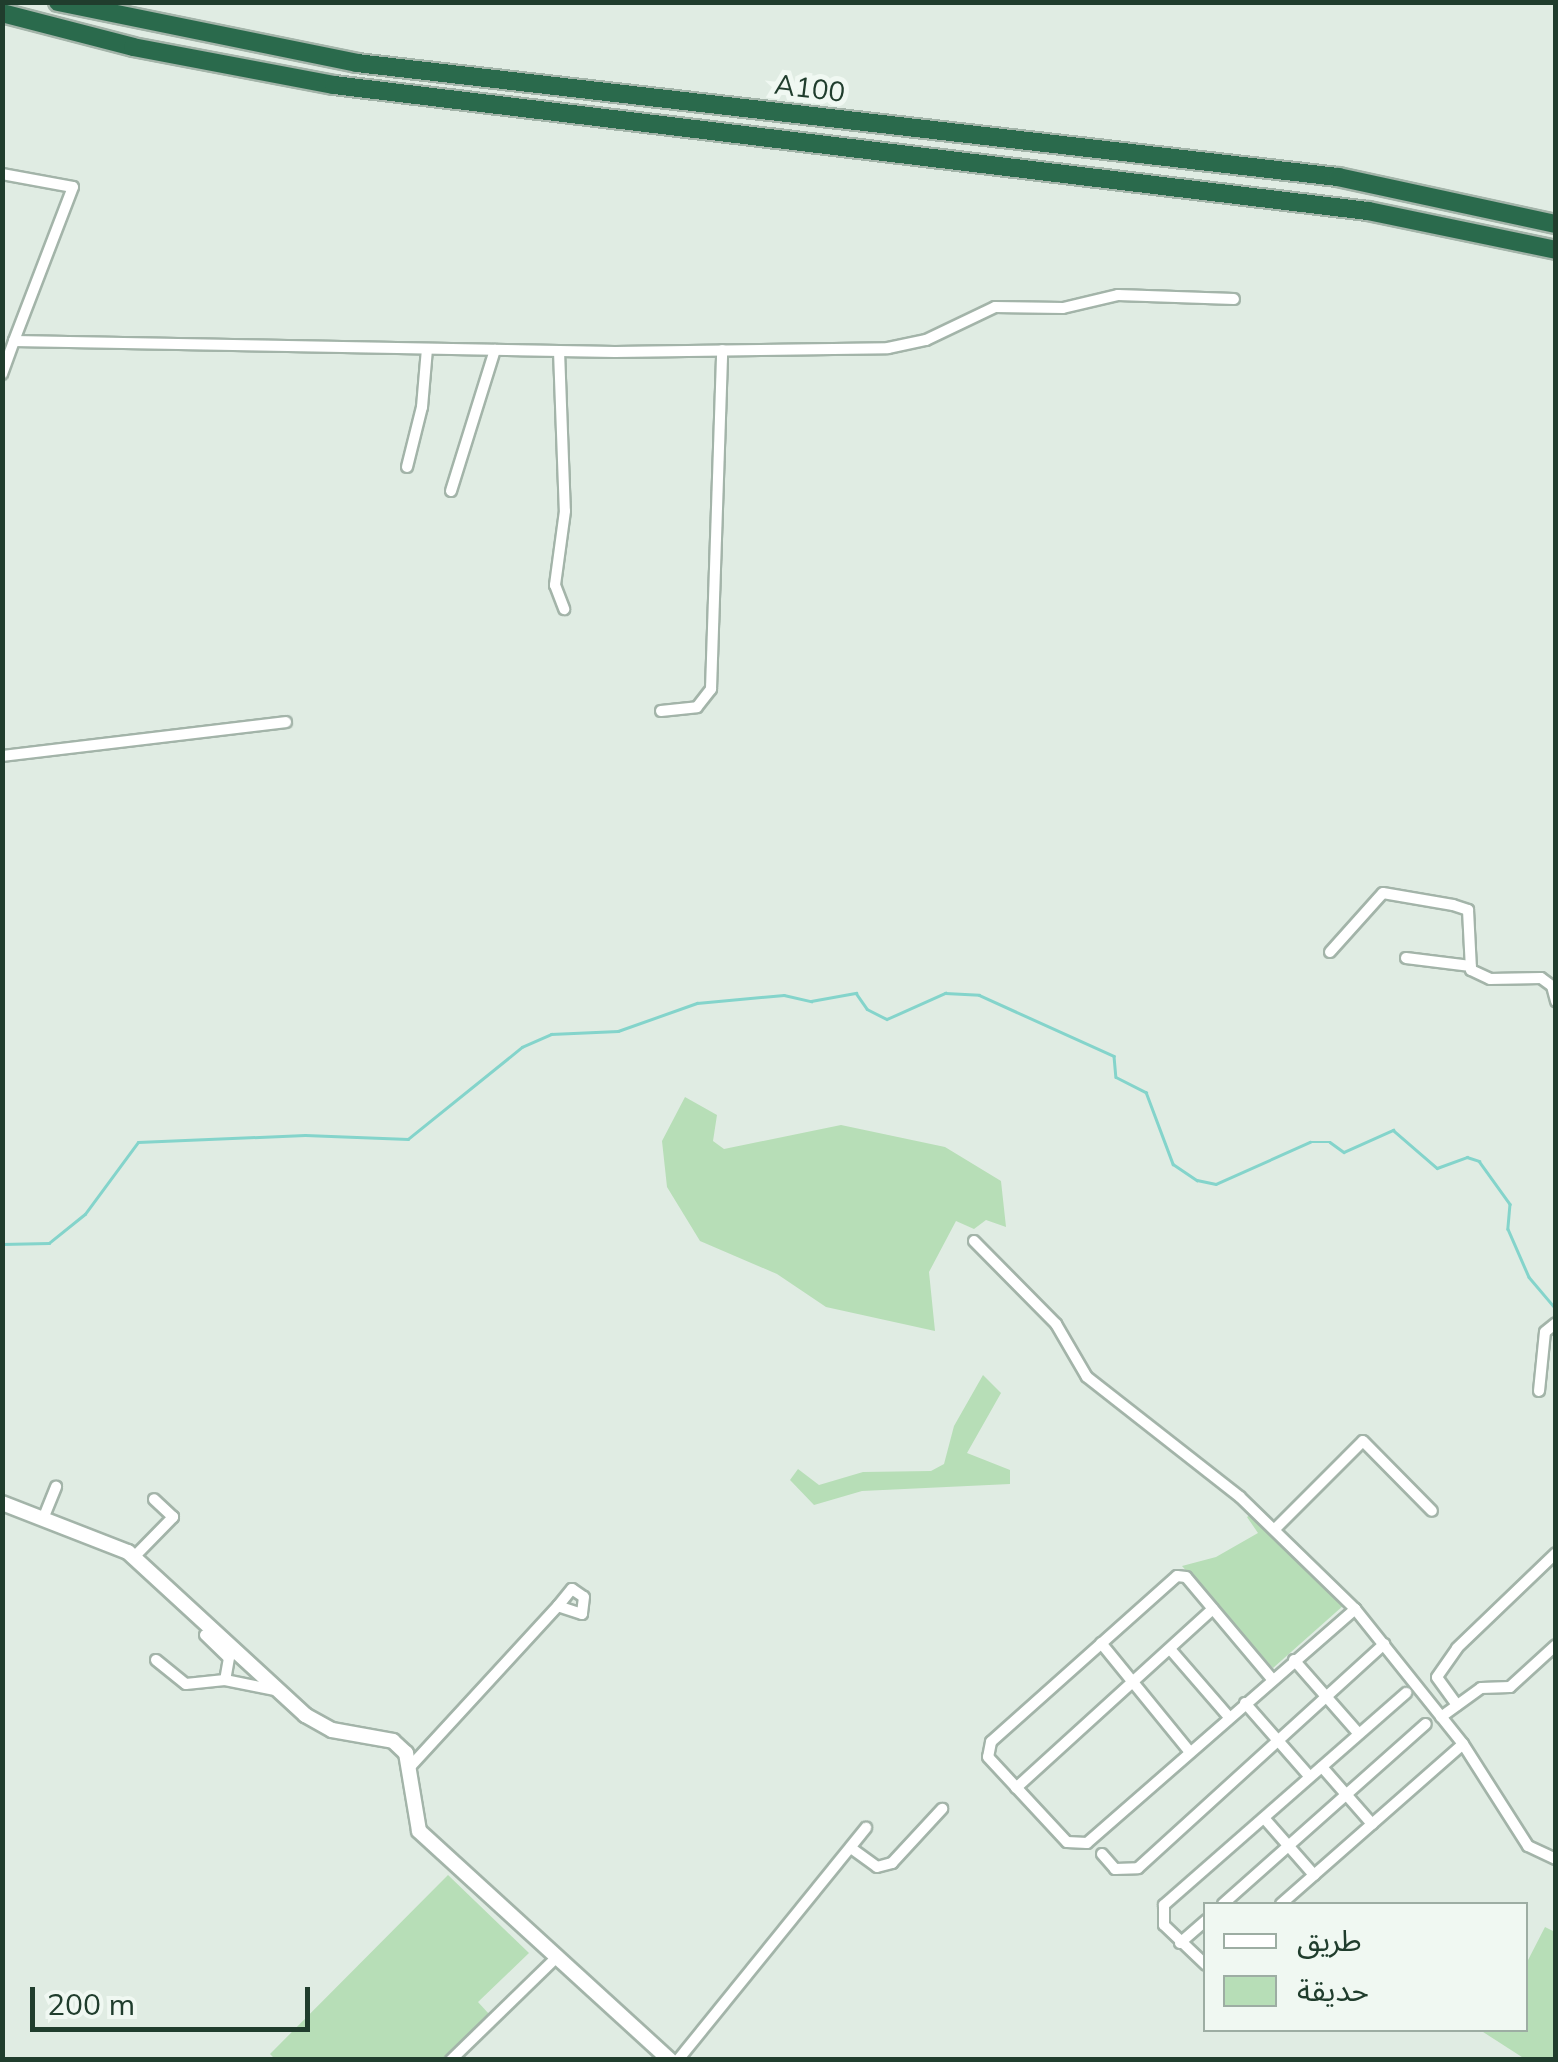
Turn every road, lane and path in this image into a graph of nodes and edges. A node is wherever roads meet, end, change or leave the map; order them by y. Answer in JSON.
{"nodes":[{"id":1,"x":58,"y":2,"type":"edge"},
{"id":2,"x":2,"y":13,"type":"edge"},
{"id":3,"x":2,"y":174,"type":"edge"},
{"id":4,"x":1297,"y":202,"type":"junction"},
{"id":5,"x":1556,"y":220,"type":"edge"},
{"id":6,"x":1556,"y":250,"type":"edge"},
{"id":7,"x":1556,"y":260,"type":"edge"},
{"id":8,"x":1234,"y":299,"type":"dead end"},
{"id":9,"x":14,"y":341,"type":"junction"},
{"id":10,"x":426,"y":348,"type":"junction"},
{"id":11,"x":494,"y":350,"type":"junction"},
{"id":12,"x":722,"y":350,"type":"junction"},
{"id":13,"x":559,"y":351,"type":"junction"},
{"id":14,"x":2,"y":374,"type":"edge"},
{"id":15,"x":407,"y":467,"type":"dead end"},
{"id":16,"x":451,"y":491,"type":"dead end"},
{"id":17,"x":564,"y":609,"type":"dead end"},
{"id":18,"x":660,"y":710,"type":"dead end"},
{"id":19,"x":286,"y":722,"type":"dead end"},
{"id":20,"x":2,"y":756,"type":"edge"},
{"id":21,"x":1330,"y":952,"type":"dead end"},
{"id":22,"x":1406,"y":958,"type":"dead end"},
{"id":23,"x":1471,"y":966,"type":"junction"},
{"id":24,"x":1556,"y":1001,"type":"edge"},
{"id":25,"x":974,"y":1241,"type":"dead end"},
{"id":26,"x":1556,"y":1323,"type":"edge"},
{"id":27,"x":1539,"y":1392,"type":"dead end"},
{"id":28,"x":56,"y":1487,"type":"dead end"},
{"id":29,"x":154,"y":1499,"type":"dead end"},
{"id":30,"x":2,"y":1503,"type":"edge"},
{"id":31,"x":1432,"y":1511,"type":"dead end"},
{"id":32,"x":43,"y":1519,"type":"junction"},
{"id":33,"x":1275,"y":1529,"type":"junction"},
{"id":34,"x":1556,"y":1553,"type":"edge"},
{"id":35,"x":134,"y":1558,"type":"junction"},
{"id":36,"x":558,"y":1606,"type":"dead end"},
{"id":37,"x":1213,"y":1609,"type":"junction"},
{"id":38,"x":1355,"y":1609,"type":"junction"},
{"id":39,"x":205,"y":1634,"type":"dead end"},
{"id":40,"x":1102,"y":1642,"type":"junction"},
{"id":41,"x":1384,"y":1644,"type":"junction"},
{"id":42,"x":1556,"y":1644,"type":"edge"},
{"id":43,"x":1170,"y":1649,"type":"junction"},
{"id":44,"x":156,"y":1660,"type":"dead end"},
{"id":45,"x":1294,"y":1660,"type":"junction"},
{"id":46,"x":1272,"y":1679,"type":"junction"},
{"id":47,"x":225,"y":1680,"type":"junction"},
{"id":48,"x":1133,"y":1682,"type":"junction"},
{"id":49,"x":279,"y":1691,"type":"junction"},
{"id":50,"x":1406,"y":1693,"type":"dead end"},
{"id":51,"x":1326,"y":1696,"type":"junction"},
{"id":52,"x":1246,"y":1702,"type":"junction"},
{"id":53,"x":1457,"y":1705,"type":"junction"},
{"id":54,"x":1229,"y":1717,"type":"junction"},
{"id":55,"x":1442,"y":1717,"type":"junction"},
{"id":56,"x":1426,"y":1724,"type":"dead end"},
{"id":57,"x":1359,"y":1734,"type":"junction"},
{"id":58,"x":1278,"y":1740,"type":"junction"},
{"id":59,"x":1463,"y":1744,"type":"junction"},
{"id":60,"x":1190,"y":1752,"type":"junction"},
{"id":61,"x":1322,"y":1766,"type":"junction"},
{"id":62,"x":408,"y":1770,"type":"junction"},
{"id":63,"x":1310,"y":1777,"type":"junction"},
{"id":64,"x":1016,"y":1788,"type":"junction"},
{"id":65,"x":1347,"y":1795,"type":"junction"},
{"id":66,"x":942,"y":1809,"type":"dead end"},
{"id":67,"x":1264,"y":1818,"type":"junction"},
{"id":68,"x":1372,"y":1824,"type":"junction"},
{"id":69,"x":866,"y":1828,"type":"dead end"},
{"id":70,"x":1289,"y":1846,"type":"junction"},
{"id":71,"x":851,"y":1848,"type":"junction"},
{"id":72,"x":1102,"y":1854,"type":"dead end"},
{"id":73,"x":1556,"y":1858,"type":"edge"},
{"id":74,"x":1314,"y":1876,"type":"junction"},
{"id":75,"x":1225,"y":1902,"type":"edge"},
{"id":76,"x":1283,"y":1902,"type":"edge"},
{"id":77,"x":1203,"y":1923,"type":"edge"},
{"id":78,"x":1180,"y":1943,"type":"junction"},
{"id":79,"x":556,"y":1958,"type":"junction"},
{"id":80,"x":1203,"y":1962,"type":"edge"},
{"id":81,"x":451,"y":2060,"type":"edge"},
{"id":82,"x":670,"y":2060,"type":"edge"},
{"id":83,"x":678,"y":2060,"type":"edge"}],
"edges":[{"from":1,"to":5,"type":"highway","name":"A100","number":"A100"},
{"from":2,"to":4,"type":"highway","number":"A100"},
{"from":3,"to":9,"type":"street"},
{"from":4,"to":6,"type":"highway","number":"A100"},
{"from":4,"to":7,"type":"highway"},
{"from":8,"to":12,"type":"street"},
{"from":9,"to":10,"type":"street"},
{"from":9,"to":14,"type":"street"},
{"from":10,"to":11,"type":"street"},
{"from":10,"to":15,"type":"street"},
{"from":11,"to":13,"type":"street"},
{"from":11,"to":16,"type":"street"},
{"from":12,"to":13,"type":"street"},
{"from":12,"to":18,"type":"street"},
{"from":13,"to":17,"type":"street"},
{"from":19,"to":20,"type":"street"},
{"from":21,"to":23,"type":"street"},
{"from":22,"to":23,"type":"street"},
{"from":23,"to":24,"type":"street"},
{"from":25,"to":33,"type":"street"},
{"from":26,"to":27,"type":"street"},
{"from":28,"to":32,"type":"street"},
{"from":29,"to":35,"type":"street"},
{"from":30,"to":32,"type":"street"},
{"from":31,"to":33,"type":"street"},
{"from":32,"to":35,"type":"street"},
{"from":33,"to":38,"type":"street"},
{"from":34,"to":53,"type":"street"},
{"from":35,"to":49,"type":"street"},
{"from":36,"to":62,"type":"street"},
{"from":37,"to":40,"type":"street"},
{"from":37,"to":43,"type":"street"},
{"from":37,"to":46,"type":"street"},
{"from":38,"to":41,"type":"street"},
{"from":38,"to":45,"type":"street"},
{"from":39,"to":47,"type":"street"},
{"from":40,"to":48,"type":"street"},
{"from":40,"to":64,"type":"street"},
{"from":41,"to":51,"type":"street"},
{"from":41,"to":55,"type":"street"},
{"from":42,"to":53,"type":"street"},
{"from":43,"to":48,"type":"street"},
{"from":43,"to":54,"type":"street"},
{"from":44,"to":47,"type":"street"},
{"from":45,"to":46,"type":"street"},
{"from":45,"to":51,"type":"street"},
{"from":46,"to":52,"type":"street"},
{"from":47,"to":49,"type":"street"},
{"from":48,"to":60,"type":"street"},
{"from":48,"to":64,"type":"street"},
{"from":49,"to":62,"type":"street"},
{"from":50,"to":57,"type":"street"},
{"from":51,"to":57,"type":"street"},
{"from":51,"to":58,"type":"street"},
{"from":52,"to":54,"type":"street"},
{"from":52,"to":58,"type":"street"},
{"from":53,"to":55,"type":"street"},
{"from":54,"to":60,"type":"street"},
{"from":55,"to":59,"type":"street"},
{"from":56,"to":65,"type":"street"},
{"from":57,"to":61,"type":"street"},
{"from":58,"to":63,"type":"street"},
{"from":58,"to":72,"type":"street"},
{"from":59,"to":68,"type":"street"},
{"from":59,"to":73,"type":"street"},
{"from":60,"to":64,"type":"street"},
{"from":61,"to":63,"type":"street"},
{"from":61,"to":65,"type":"street"},
{"from":62,"to":79,"type":"street"},
{"from":63,"to":67,"type":"street"},
{"from":65,"to":68,"type":"street"},
{"from":65,"to":70,"type":"street"},
{"from":66,"to":71,"type":"street"},
{"from":67,"to":70,"type":"street"},
{"from":67,"to":78,"type":"street"},
{"from":68,"to":74,"type":"street"},
{"from":69,"to":71,"type":"street"},
{"from":70,"to":74,"type":"street"},
{"from":70,"to":75,"type":"street"},
{"from":71,"to":83,"type":"street"},
{"from":74,"to":76,"type":"street"},
{"from":77,"to":78,"type":"street"},
{"from":78,"to":80,"type":"street"},
{"from":79,"to":81,"type":"street"},
{"from":79,"to":82,"type":"street"}]}
